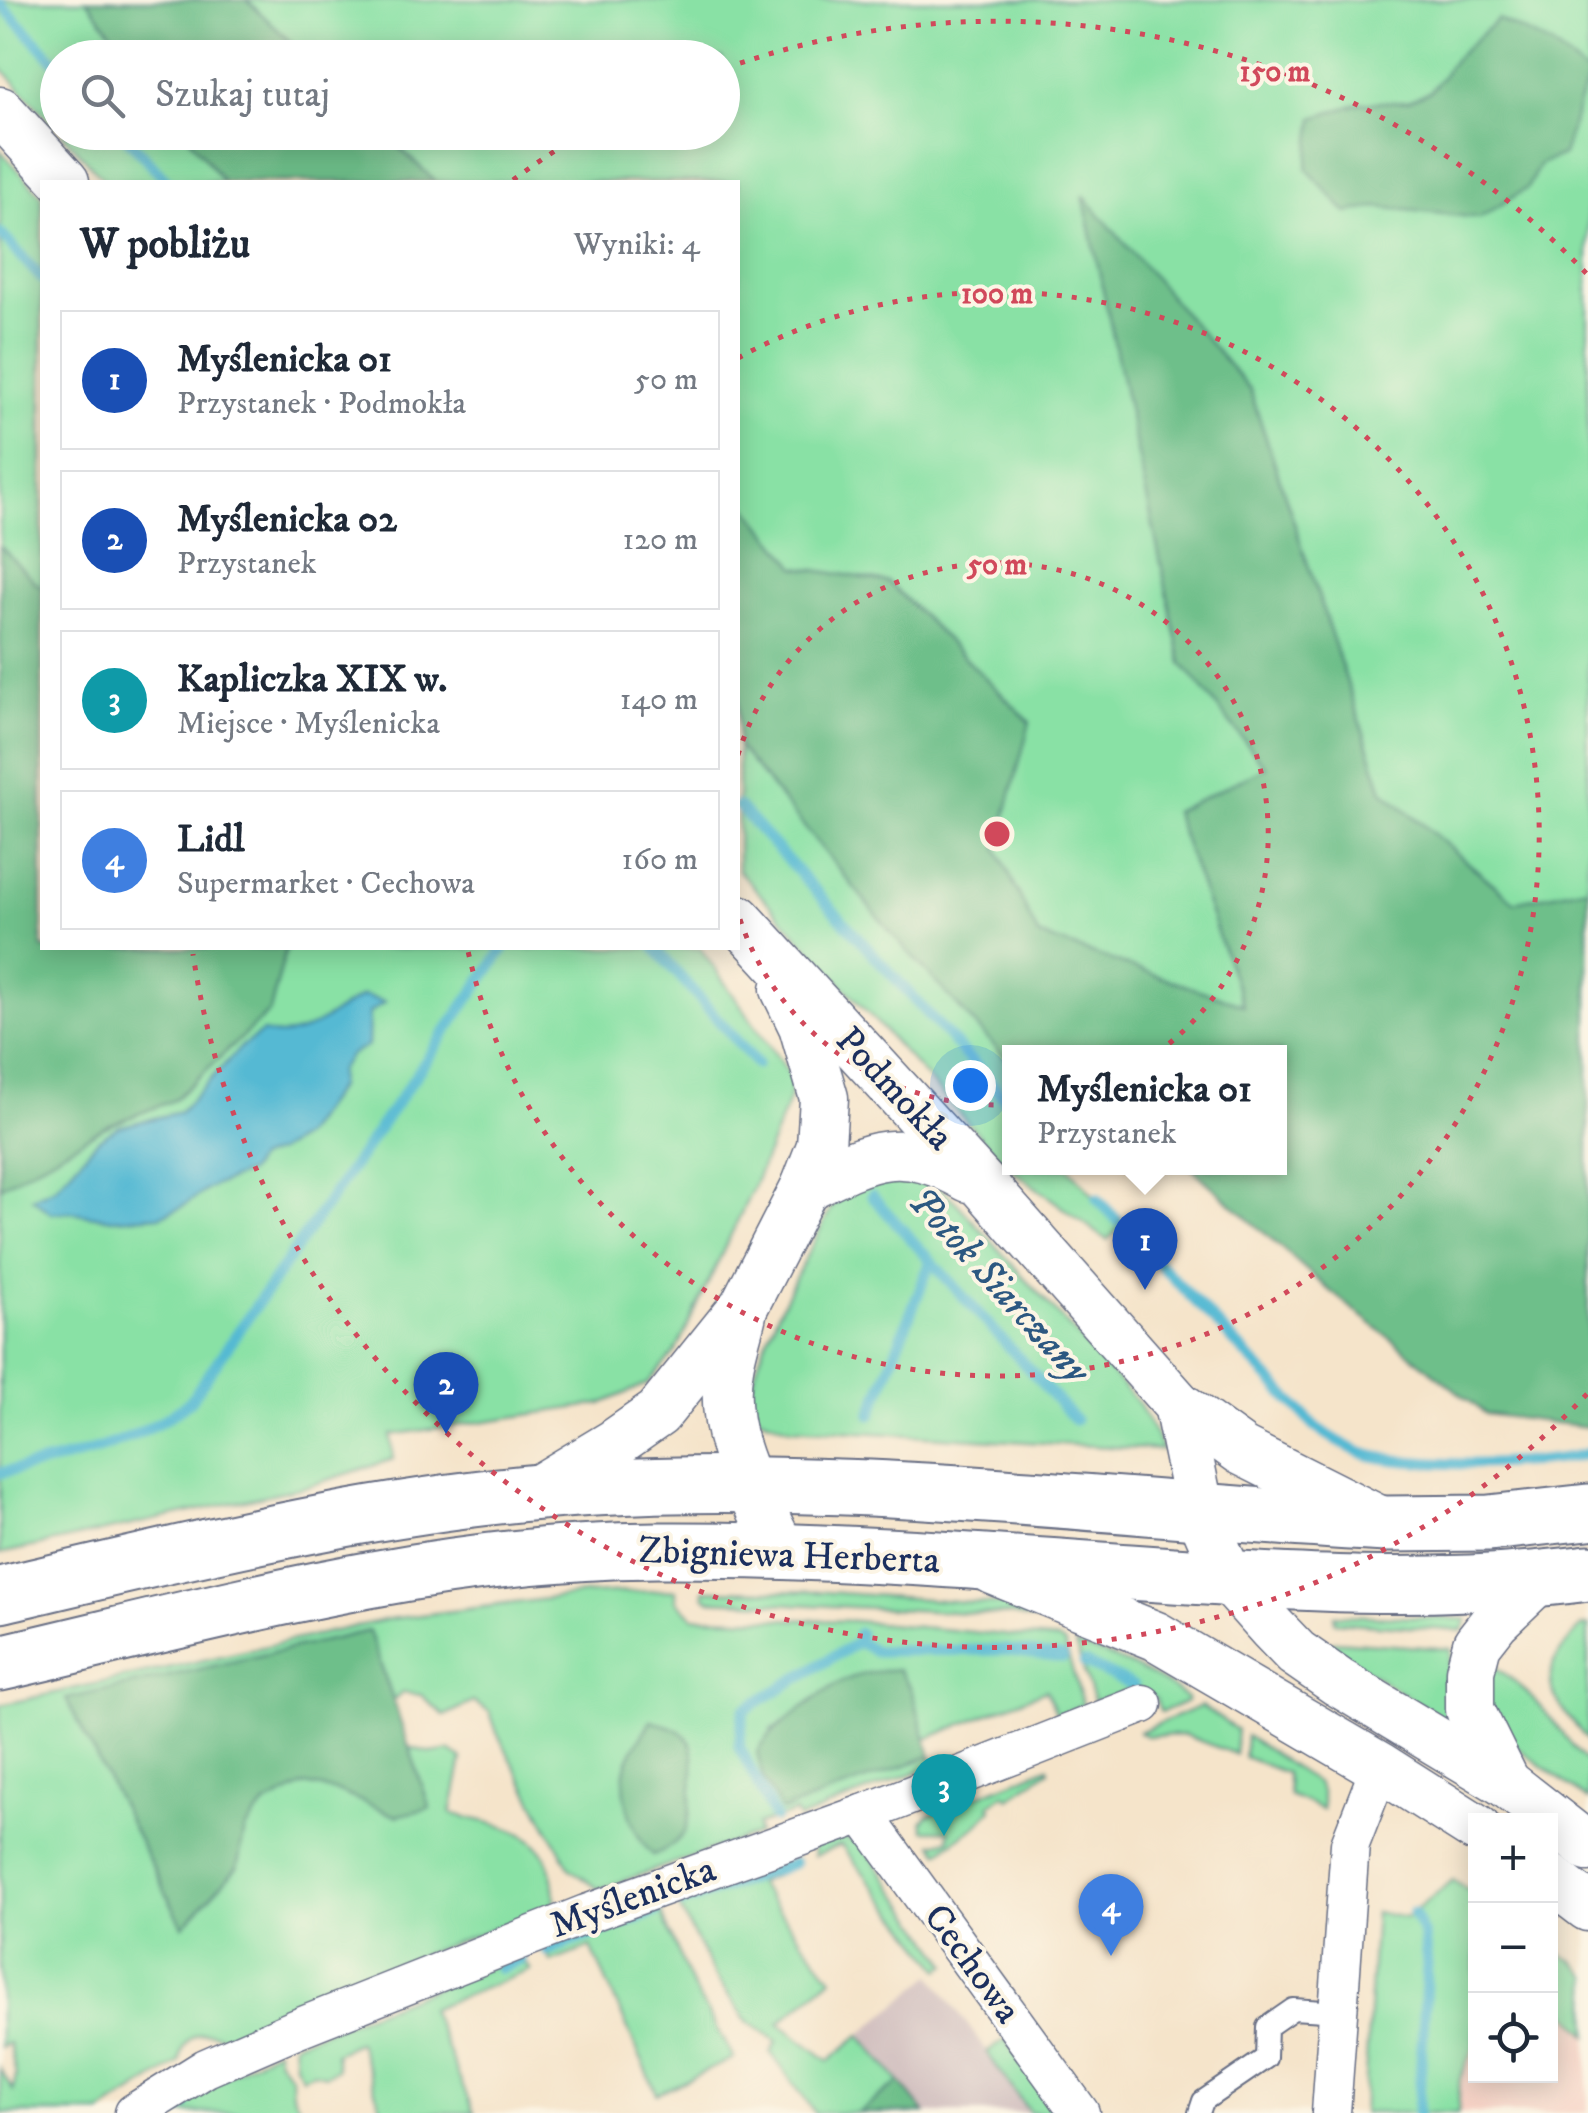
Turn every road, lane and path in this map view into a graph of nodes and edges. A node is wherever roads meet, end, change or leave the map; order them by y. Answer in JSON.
{"nodes":[{"id":1,"x":0,"y":111,"type":"edge"},
{"id":2,"x":63,"y":180,"type":"edge"},
{"id":3,"x":752,"y":935,"type":"edge"},
{"id":4,"x":805,"y":1186,"type":"junction"},
{"id":5,"x":985,"y":1187,"type":"junction"},
{"id":6,"x":744,"y":1306,"type":"junction"},
{"id":7,"x":1178,"y":1406,"type":"junction"},
{"id":8,"x":750,"y":1485,"type":"junction"},
{"id":9,"x":532,"y":1493,"type":"junction"},
{"id":10,"x":1200,"y":1512,"type":"junction"},
{"id":11,"x":1588,"y":1512,"type":"edge"},
{"id":12,"x":1386,"y":1524,"type":"junction"},
{"id":13,"x":781,"y":1550,"type":"junction"},
{"id":14,"x":971,"y":1561,"type":"junction"},
{"id":15,"x":1563,"y":1576,"type":"edge"},
{"id":16,"x":1230,"y":1581,"type":"junction"},
{"id":17,"x":0,"y":1594,"type":"edge"},
{"id":18,"x":0,"y":1663,"type":"edge"},
{"id":19,"x":1142,"y":1704,"type":"dead end"},
{"id":20,"x":1380,"y":1767,"type":"junction"},
{"id":21,"x":1506,"y":1783,"type":"junction"},
{"id":22,"x":863,"y":1814,"type":"junction"},
{"id":23,"x":1468,"y":1823,"type":"edge"},
{"id":24,"x":1588,"y":1847,"type":"edge"},
{"id":25,"x":1558,"y":1884,"type":"edge"},
{"id":26,"x":1588,"y":1906,"type":"edge"},
{"id":27,"x":1339,"y":2012,"type":"junction"},
{"id":28,"x":134,"y":2113,"type":"edge"},
{"id":29,"x":1080,"y":2113,"type":"edge"},
{"id":30,"x":1199,"y":2113,"type":"edge"},
{"id":31,"x":1332,"y":2113,"type":"edge"}],
"edges":[{"from":1,"to":2,"type":"street"},
{"from":3,"to":4,"type":"street","name":"Podmokła"},
{"from":3,"to":5,"type":"street","name":"Podmokła"},
{"from":4,"to":5,"type":"street"},
{"from":4,"to":6,"type":"street","name":"Podmokła"},
{"from":5,"to":7,"type":"street","name":"Podmokła"},
{"from":6,"to":8,"type":"street"},
{"from":6,"to":9,"type":"street","name":"Podmokła"},
{"from":7,"to":10,"type":"street","name":"Podmokła"},
{"from":7,"to":12,"type":"street"},
{"from":8,"to":9,"type":"main road","name":"Zbigniewa Herberta"},
{"from":8,"to":10,"type":"main road","name":"Zbigniewa Herberta"},
{"from":8,"to":13,"type":"street"},
{"from":9,"to":17,"type":"main road","name":"Zbigniewa Herberta"},
{"from":10,"to":12,"type":"main road","name":"Zbigniewa Herberta"},
{"from":10,"to":16,"type":"street","name":"Podmokła"},
{"from":11,"to":12,"type":"main road","name":"Zbigniewa Herberta"},
{"from":13,"to":14,"type":"main road","name":"Zbigniewa Herberta"},
{"from":13,"to":18,"type":"main road","name":"Zbigniewa Herberta"},
{"from":14,"to":16,"type":"main road","name":"Zbigniewa Herberta"},
{"from":14,"to":20,"type":"street"},
{"from":15,"to":16,"type":"main road","name":"Zbigniewa Herberta"},
{"from":15,"to":21,"type":"street"},
{"from":16,"to":21,"type":"street","name":"Podmokła"},
{"from":19,"to":22,"type":"street","name":"Myślenicka"},
{"from":20,"to":23,"type":"street"},
{"from":20,"to":27,"type":"street"},
{"from":21,"to":24,"type":"street","name":"Podmokła"},
{"from":22,"to":28,"type":"street","name":"Myślenicka"},
{"from":22,"to":29,"type":"street","name":"Cechowa"},
{"from":25,"to":26,"type":"street"},
{"from":27,"to":30,"type":"lane"},
{"from":27,"to":31,"type":"street"}]}
